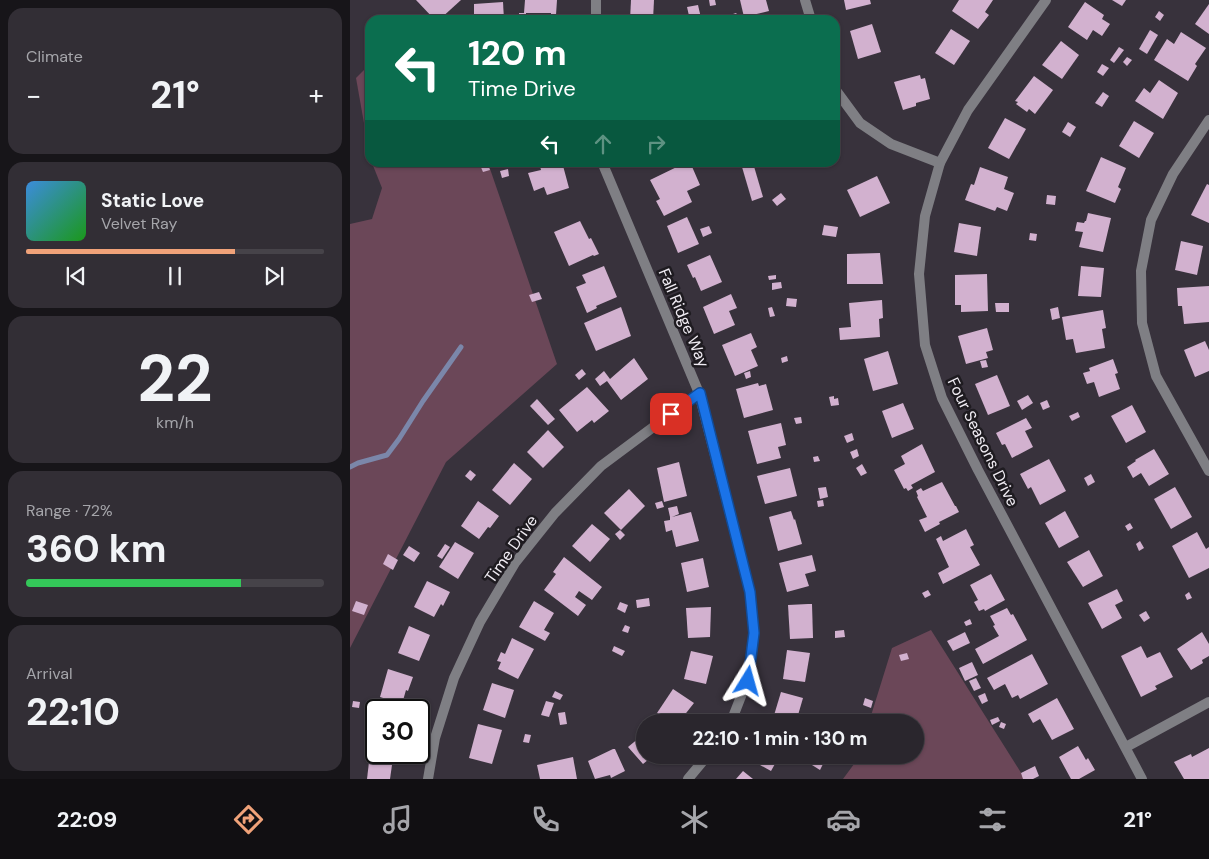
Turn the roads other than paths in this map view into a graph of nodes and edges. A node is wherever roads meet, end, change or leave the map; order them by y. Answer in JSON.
{"nodes":[{"id":1,"x":596,"y":0,"type":"edge"},
{"id":2,"x":805,"y":0,"type":"edge"},
{"id":3,"x":1046,"y":0,"type":"edge"},
{"id":4,"x":596,"y":15,"type":"edge"},
{"id":5,"x":809,"y":15,"type":"edge"},
{"id":6,"x":840,"y":96,"type":"edge"},
{"id":7,"x":1209,"y":120,"type":"edge"},
{"id":8,"x":940,"y":163,"type":"junction"},
{"id":9,"x":604,"y":167,"type":"edge"},
{"id":10,"x":700,"y":393,"type":"junction"},
{"id":11,"x":1209,"y":471,"type":"edge"},
{"id":12,"x":1209,"y":702,"type":"edge"},
{"id":13,"x":734,"y":714,"type":"edge"},
{"id":14,"x":1126,"y":747,"type":"junction"},
{"id":15,"x":700,"y":764,"type":"edge"},
{"id":16,"x":428,"y":779,"type":"edge"},
{"id":17,"x":688,"y":779,"type":"edge"},
{"id":18,"x":1142,"y":779,"type":"edge"}],
"edges":[{"from":1,"to":4,"type":"street"},
{"from":2,"to":5,"type":"street"},
{"from":3,"to":8,"type":"street","name":"Four Seasons Drive"},
{"from":6,"to":8,"type":"street"},
{"from":7,"to":11,"type":"street"},
{"from":8,"to":14,"type":"street","name":"Four Seasons Drive"},
{"from":9,"to":10,"type":"street","name":"Fall Ridge Way"},
{"from":10,"to":13,"type":"street","name":"Fall Ridge Way"},
{"from":10,"to":16,"type":"street","name":"Time Drive"},
{"from":12,"to":14,"type":"street"},
{"from":14,"to":18,"type":"street","name":"Four Seasons Drive"},
{"from":15,"to":17,"type":"street"}]}
